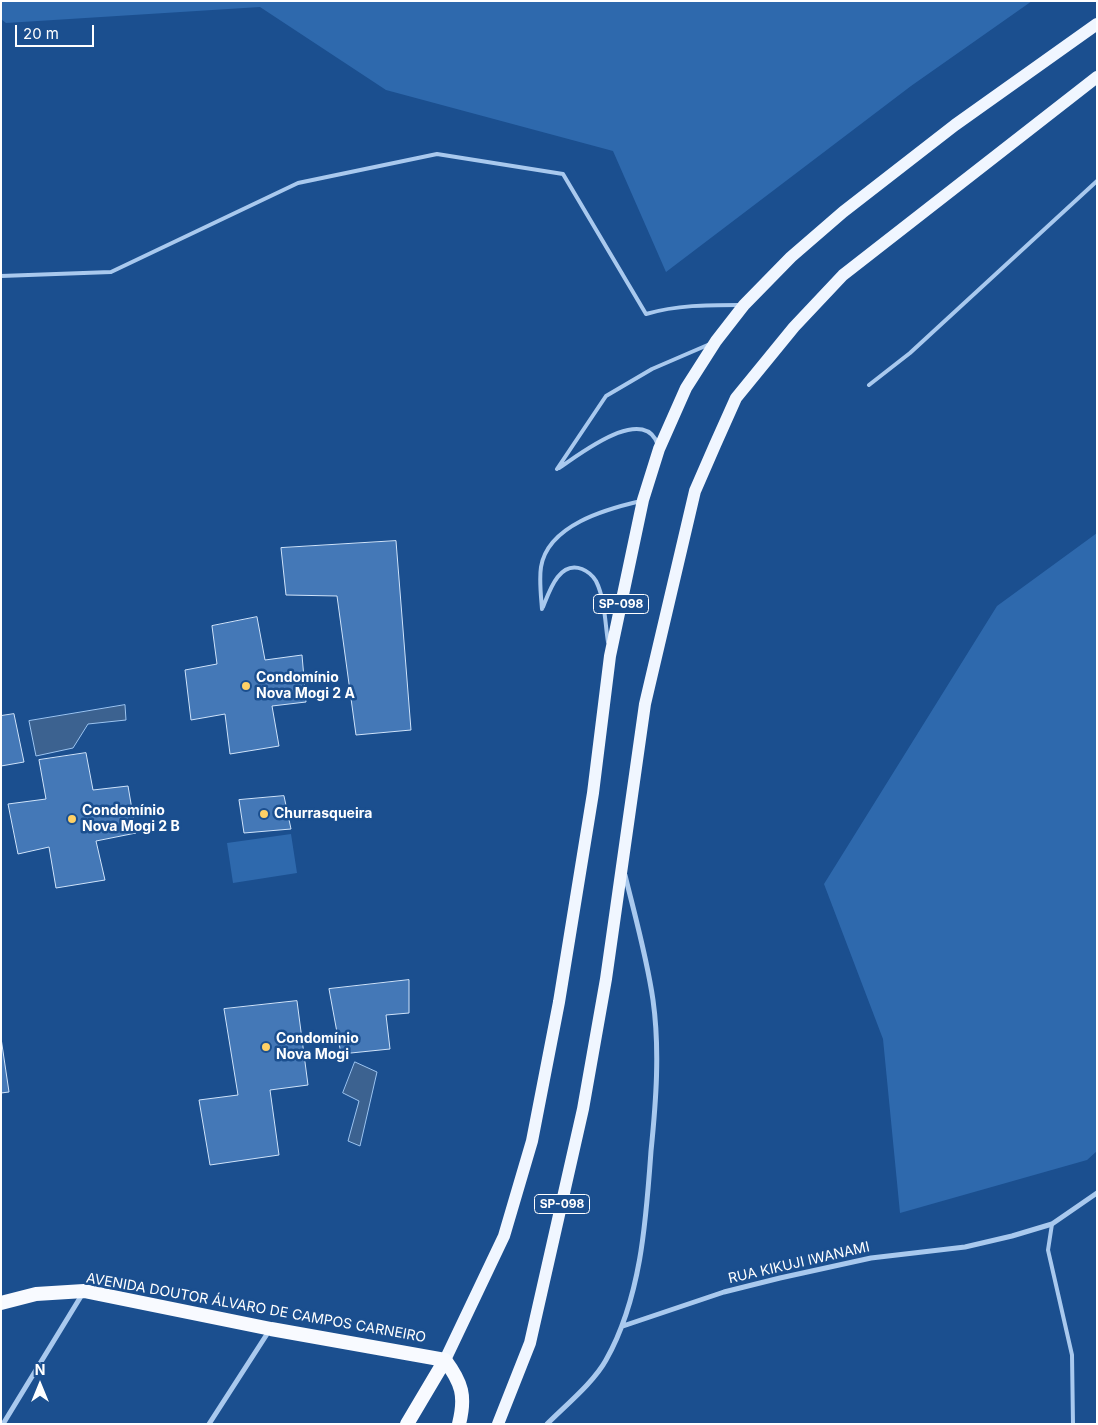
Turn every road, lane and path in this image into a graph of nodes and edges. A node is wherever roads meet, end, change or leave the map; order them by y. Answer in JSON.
{"nodes":[{"id":1,"x":1097,"y":24,"type":"edge"},
{"id":2,"x":1097,"y":77,"type":"edge"},
{"id":3,"x":1097,"y":181,"type":"edge"},
{"id":4,"x":1,"y":276,"type":"edge"},
{"id":5,"x":744,"y":305,"type":"junction"},
{"id":6,"x":716,"y":341,"type":"junction"},
{"id":7,"x":869,"y":385,"type":"dead end"},
{"id":8,"x":659,"y":449,"type":"junction"},
{"id":9,"x":643,"y":500,"type":"junction"},
{"id":10,"x":610,"y":656,"type":"junction"},
{"id":11,"x":622,"y":867,"type":"junction"},
{"id":12,"x":1097,"y":1193,"type":"edge"},
{"id":13,"x":1052,"y":1224,"type":"junction"},
{"id":14,"x":84,"y":1291,"type":"junction"},
{"id":15,"x":1,"y":1303,"type":"edge"},
{"id":16,"x":623,"y":1326,"type":"junction"},
{"id":17,"x":271,"y":1329,"type":"junction"},
{"id":18,"x":445,"y":1360,"type":"junction"},
{"id":19,"x":3,"y":1424,"type":"edge"},
{"id":20,"x":209,"y":1424,"type":"edge"},
{"id":21,"x":407,"y":1424,"type":"edge"},
{"id":22,"x":459,"y":1424,"type":"edge"},
{"id":23,"x":498,"y":1424,"type":"edge"},
{"id":24,"x":547,"y":1424,"type":"edge"},
{"id":25,"x":1073,"y":1424,"type":"edge"}],
"edges":[{"from":1,"to":5,"type":"main road","number":"SP-098"},
{"from":2,"to":11,"type":"main road","number":"SP-098"},
{"from":3,"to":7,"type":"lane"},
{"from":4,"to":5,"type":"lane"},
{"from":5,"to":6,"type":"main road","number":"SP-098"},
{"from":6,"to":8,"type":"main road","number":"SP-098"},
{"from":6,"to":8,"type":"lane"},
{"from":8,"to":9,"type":"main road","number":"SP-098"},
{"from":9,"to":10,"type":"main road","number":"SP-098"},
{"from":9,"to":10,"type":"lane"},
{"from":10,"to":18,"type":"main road","number":"SP-098"},
{"from":11,"to":16,"type":"street"},
{"from":11,"to":23,"type":"main road","number":"SP-098"},
{"from":12,"to":13,"type":"street","name":"RUA KIKUJI IWANAMI"},
{"from":13,"to":16,"type":"street","name":"RUA KIKUJI IWANAMI"},
{"from":13,"to":25,"type":"lane"},
{"from":14,"to":15,"type":"highway","name":"AVENIDA DOUTOR ÁLVARO DE CAMPOS CARNEIRO"},
{"from":14,"to":17,"type":"highway","name":"AVENIDA DOUTOR ÁLVARO DE CAMPOS CARNEIRO"},
{"from":14,"to":19,"type":"street"},
{"from":16,"to":24,"type":"street"},
{"from":17,"to":18,"type":"highway","name":"AVENIDA DOUTOR ÁLVARO DE CAMPOS CARNEIRO"},
{"from":17,"to":20,"type":"street"},
{"from":18,"to":21,"type":"highway","number":"SP-098"},
{"from":18,"to":22,"type":"highway"}]}
